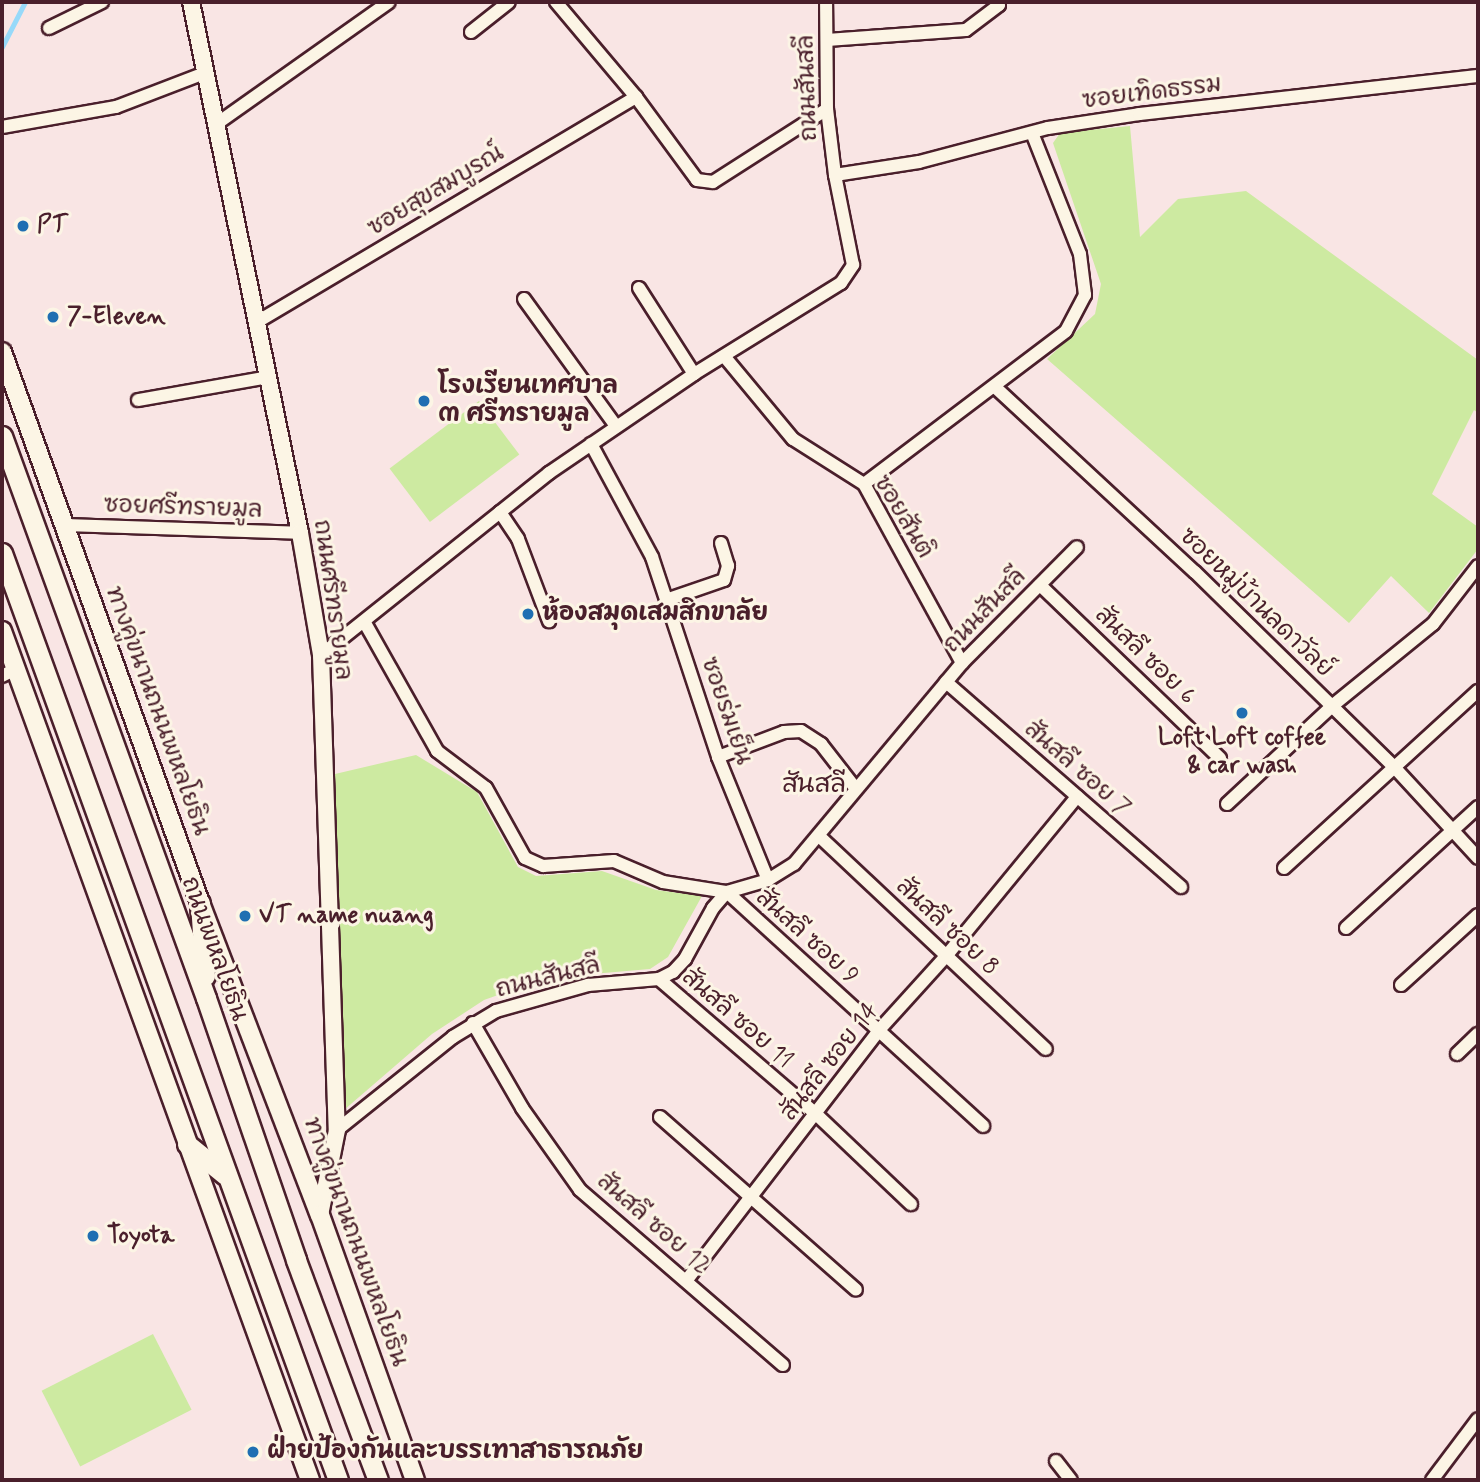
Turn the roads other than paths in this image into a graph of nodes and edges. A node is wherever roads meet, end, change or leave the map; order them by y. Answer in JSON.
{"nodes":[{"id":1,"x":102,"y":2,"type":"edge"},
{"id":2,"x":191,"y":2,"type":"edge"},
{"id":3,"x":389,"y":2,"type":"edge"},
{"id":4,"x":509,"y":2,"type":"edge"},
{"id":5,"x":556,"y":2,"type":"edge"},
{"id":6,"x":826,"y":2,"type":"edge"},
{"id":7,"x":998,"y":2,"type":"edge"},
{"id":8,"x":49,"y":28,"type":"dead end"},
{"id":9,"x":471,"y":32,"type":"dead end"},
{"id":10,"x":827,"y":40,"type":"junction"},
{"id":11,"x":207,"y":72,"type":"junction"},
{"id":12,"x":1478,"y":76,"type":"edge"},
{"id":13,"x":636,"y":97,"type":"junction"},
{"id":14,"x":827,"y":109,"type":"junction"},
{"id":15,"x":218,"y":123,"type":"junction"},
{"id":16,"x":2,"y":127,"type":"edge"},
{"id":17,"x":1032,"y":133,"type":"junction"},
{"id":18,"x":835,"y":175,"type":"junction"},
{"id":19,"x":639,"y":288,"type":"dead end"},
{"id":20,"x":524,"y":299,"type":"dead end"},
{"id":21,"x":257,"y":322,"type":"junction"},
{"id":22,"x":2,"y":352,"type":"edge"},
{"id":23,"x":724,"y":356,"type":"junction"},
{"id":24,"x":694,"y":374,"type":"junction"},
{"id":25,"x":268,"y":377,"type":"junction"},
{"id":26,"x":995,"y":387,"type":"junction"},
{"id":27,"x":138,"y":400,"type":"dead end"},
{"id":28,"x":616,"y":426,"type":"junction"},
{"id":29,"x":2,"y":436,"type":"edge"},
{"id":30,"x":591,"y":444,"type":"junction"},
{"id":31,"x":864,"y":484,"type":"junction"},
{"id":32,"x":500,"y":512,"type":"junction"},
{"id":33,"x":64,"y":525,"type":"junction"},
{"id":34,"x":300,"y":533,"type":"junction"},
{"id":35,"x":722,"y":543,"type":"dead end"},
{"id":36,"x":1077,"y":547,"type":"dead end"},
{"id":37,"x":2,"y":553,"type":"edge"},
{"id":38,"x":1478,"y":566,"type":"edge"},
{"id":39,"x":1040,"y":585,"type":"junction"},
{"id":40,"x":666,"y":600,"type":"junction"},
{"id":41,"x":549,"y":621,"type":"dead end"},
{"id":42,"x":365,"y":623,"type":"junction"},
{"id":43,"x":2,"y":631,"type":"edge"},
{"id":44,"x":321,"y":656,"type":"junction"},
{"id":45,"x":962,"y":663,"type":"junction"},
{"id":46,"x":9,"y":672,"type":"edge"},
{"id":47,"x":946,"y":682,"type":"junction"},
{"id":48,"x":1478,"y":691,"type":"edge"},
{"id":49,"x":1332,"y":706,"type":"junction"},
{"id":50,"x":718,"y":757,"type":"junction"},
{"id":51,"x":1220,"y":758,"type":"dead end"},
{"id":52,"x":1395,"y":768,"type":"junction"},
{"id":53,"x":856,"y":789,"type":"junction"},
{"id":54,"x":1077,"y":797,"type":"junction"},
{"id":55,"x":1227,"y":804,"type":"dead end"},
{"id":56,"x":1478,"y":807,"type":"edge"},
{"id":57,"x":1452,"y":830,"type":"junction"},
{"id":58,"x":819,"y":835,"type":"junction"},
{"id":59,"x":1478,"y":858,"type":"edge"},
{"id":60,"x":1284,"y":868,"type":"dead end"},
{"id":61,"x":768,"y":880,"type":"junction"},
{"id":62,"x":1181,"y":887,"type":"dead end"},
{"id":63,"x":727,"y":892,"type":"junction"},
{"id":64,"x":200,"y":903,"type":"junction"},
{"id":65,"x":1478,"y":915,"type":"edge"},
{"id":66,"x":1346,"y":928,"type":"dead end"},
{"id":67,"x":947,"y":955,"type":"junction"},
{"id":68,"x":659,"y":979,"type":"junction"},
{"id":69,"x":1401,"y":985,"type":"dead end"},
{"id":70,"x":206,"y":998,"type":"junction"},
{"id":71,"x":472,"y":1023,"type":"junction"},
{"id":72,"x":879,"y":1030,"type":"junction"},
{"id":73,"x":1478,"y":1034,"type":"edge"},
{"id":74,"x":1046,"y":1049,"type":"dead end"},
{"id":75,"x":1457,"y":1054,"type":"dead end"},
{"id":76,"x":816,"y":1114,"type":"junction"},
{"id":77,"x":660,"y":1117,"type":"dead end"},
{"id":78,"x":983,"y":1126,"type":"dead end"},
{"id":79,"x":337,"y":1130,"type":"junction"},
{"id":80,"x":187,"y":1144,"type":"junction"},
{"id":81,"x":225,"y":1176,"type":"junction"},
{"id":82,"x":753,"y":1196,"type":"junction"},
{"id":83,"x":911,"y":1204,"type":"dead end"},
{"id":84,"x":320,"y":1214,"type":"junction"},
{"id":85,"x":686,"y":1281,"type":"junction"},
{"id":86,"x":856,"y":1290,"type":"dead end"},
{"id":87,"x":783,"y":1365,"type":"dead end"},
{"id":88,"x":1478,"y":1419,"type":"edge"},
{"id":89,"x":1056,"y":1461,"type":"dead end"},
{"id":90,"x":310,"y":1480,"type":"edge"},
{"id":91,"x":338,"y":1480,"type":"edge"},
{"id":92,"x":378,"y":1480,"type":"edge"},
{"id":93,"x":415,"y":1480,"type":"edge"},
{"id":94,"x":1071,"y":1480,"type":"edge"},
{"id":95,"x":1432,"y":1480,"type":"edge"}],
"edges":[{"from":1,"to":8,"type":"street"},
{"from":2,"to":11,"type":"street","name":"ถนนศรีทรายมูล"},
{"from":3,"to":15,"type":"street"},
{"from":4,"to":9,"type":"street"},
{"from":5,"to":13,"type":"street"},
{"from":6,"to":10,"type":"street","name":"ถนนสันสลี"},
{"from":7,"to":10,"type":"street"},
{"from":10,"to":14,"type":"street","name":"ถนนสันสลี"},
{"from":11,"to":15,"type":"street","name":"ถนนศรีทรายมูล"},
{"from":11,"to":16,"type":"street"},
{"from":12,"to":17,"type":"street","name":"ซอยเทิดธรรม"},
{"from":13,"to":14,"type":"street"},
{"from":13,"to":21,"type":"street","name":"ซอยสุขสมบูรณ์"},
{"from":14,"to":18,"type":"street","name":"ถนนสันสลี"},
{"from":15,"to":21,"type":"street","name":"ถนนศรีทรายมูล"},
{"from":17,"to":18,"type":"street","name":"ซอยเทิดธรรม"},
{"from":17,"to":26,"type":"street"},
{"from":18,"to":23,"type":"street","name":"ถนนสันสลี"},
{"from":19,"to":24,"type":"street"},
{"from":20,"to":28,"type":"street"},
{"from":21,"to":25,"type":"street","name":"ถนนศรีทรายมูล"},
{"from":22,"to":33,"type":"main road","name":"ทางคู่ขนานถนนพหลโยธิน"},
{"from":23,"to":24,"type":"street","name":"ถนนสันสลี"},
{"from":23,"to":31,"type":"street","name":"ซอยสันติ"},
{"from":24,"to":28,"type":"street","name":"ถนนสันสลี"},
{"from":25,"to":27,"type":"street"},
{"from":25,"to":34,"type":"street","name":"ถนนศรีทรายมูล"},
{"from":26,"to":31,"type":"street"},
{"from":26,"to":49,"type":"street","name":"ซอยหมู่บ้านลดาวัลย์"},
{"from":28,"to":30,"type":"street","name":"ถนนสันสลี"},
{"from":29,"to":70,"type":"main road","name":"ถนนพหลโยธิน"},
{"from":30,"to":32,"type":"street","name":"ถนนสันสลี"},
{"from":30,"to":40,"type":"street","name":"ซอยร่มเย็น"},
{"from":31,"to":45,"type":"street","name":"ซอยสันติ"},
{"from":32,"to":41,"type":"street"},
{"from":32,"to":42,"type":"street","name":"ถนนสันสลี"},
{"from":33,"to":34,"type":"street","name":"ซอยศรีทรายมูล"},
{"from":33,"to":64,"type":"main road","name":"ทางคู่ขนานถนนพหลโยธิน"},
{"from":34,"to":44,"type":"street","name":"ถนนศรีทรายมูล"},
{"from":35,"to":40,"type":"street"},
{"from":36,"to":39,"type":"street","name":"ถนนสันสลี"},
{"from":37,"to":81,"type":"main road"},
{"from":38,"to":49,"type":"street"},
{"from":39,"to":45,"type":"street","name":"ถนนสันสลี"},
{"from":39,"to":51,"type":"street","name":"สันสลี ซอย 6"},
{"from":40,"to":50,"type":"street","name":"ซอยร่มเย็น"},
{"from":42,"to":44,"type":"street","name":"ถนนสันสลี"},
{"from":42,"to":63,"type":"street"},
{"from":43,"to":46,"type":"main road"},
{"from":44,"to":79,"type":"street","name":"ถนนศรีทรายมูล"},
{"from":45,"to":47,"type":"street","name":"ถนนสันสลี"},
{"from":46,"to":80,"type":"main road"},
{"from":47,"to":53,"type":"street","name":"ถนนสันสลี"},
{"from":47,"to":54,"type":"street","name":"สันสลี ซอย 7"},
{"from":48,"to":52,"type":"street"},
{"from":49,"to":52,"type":"street","name":"ซอยหมู่บ้านลดาวัลย์"},
{"from":49,"to":55,"type":"street"},
{"from":50,"to":53,"type":"street"},
{"from":50,"to":61,"type":"street","name":"ซอยร่มเย็น"},
{"from":52,"to":57,"type":"street","name":"ซอยหมู่บ้านลดาวัลย์"},
{"from":52,"to":60,"type":"street"},
{"from":53,"to":58,"type":"street","name":"ถนนสันสลี"},
{"from":54,"to":62,"type":"street","name":"สันสลี ซอย 7"},
{"from":54,"to":67,"type":"street","name":"สันสลี ซอย 14"},
{"from":56,"to":57,"type":"street"},
{"from":57,"to":59,"type":"street","name":"ซอยหมู่บ้านลดาวัลย์"},
{"from":57,"to":66,"type":"street"},
{"from":58,"to":61,"type":"street","name":"ถนนสันสลี"},
{"from":58,"to":67,"type":"street","name":"สันสลี ซอย 8"},
{"from":61,"to":63,"type":"street","name":"ถนนสันสลี"},
{"from":63,"to":68,"type":"street"},
{"from":63,"to":72,"type":"street","name":"สันสลี ซอย 9"},
{"from":64,"to":70,"type":"main road"},
{"from":64,"to":84,"type":"main road","name":"ทางคู่ขนานถนนพหลโยธิน"},
{"from":65,"to":69,"type":"street"},
{"from":67,"to":72,"type":"street","name":"สันสลี ซอย 14"},
{"from":67,"to":74,"type":"street","name":"สันสลี ซอย 8"},
{"from":68,"to":71,"type":"street","name":"ถนนสันสลี"},
{"from":68,"to":76,"type":"street","name":"สันสลี ซอย 11"},
{"from":70,"to":92,"type":"main road","name":"ถนนพหลโยธิน"},
{"from":71,"to":79,"type":"street","name":"ถนนสันสลี"},
{"from":71,"to":85,"type":"street","name":"สันสลี ซอย 12"},
{"from":72,"to":76,"type":"street","name":"สันสลี ซอย 14"},
{"from":72,"to":78,"type":"street","name":"สันสลี ซอย 9"},
{"from":73,"to":75,"type":"street"},
{"from":76,"to":82,"type":"street","name":"สันสลี ซอย 14"},
{"from":76,"to":83,"type":"street","name":"สันสลี ซอย 11"},
{"from":77,"to":82,"type":"street"},
{"from":79,"to":84,"type":"street","name":"ถนนศรีทรายมูล"},
{"from":80,"to":81,"type":"main road"},
{"from":80,"to":90,"type":"main road"},
{"from":81,"to":91,"type":"main road"},
{"from":82,"to":85,"type":"street","name":"สันสลี ซอย 14"},
{"from":82,"to":86,"type":"street"},
{"from":84,"to":93,"type":"main road","name":"ทางคู่ขนานถนนพหลโยธิน"},
{"from":85,"to":87,"type":"street","name":"สันสลี ซอย 12"},
{"from":88,"to":95,"type":"street"},
{"from":89,"to":94,"type":"street"}]}
